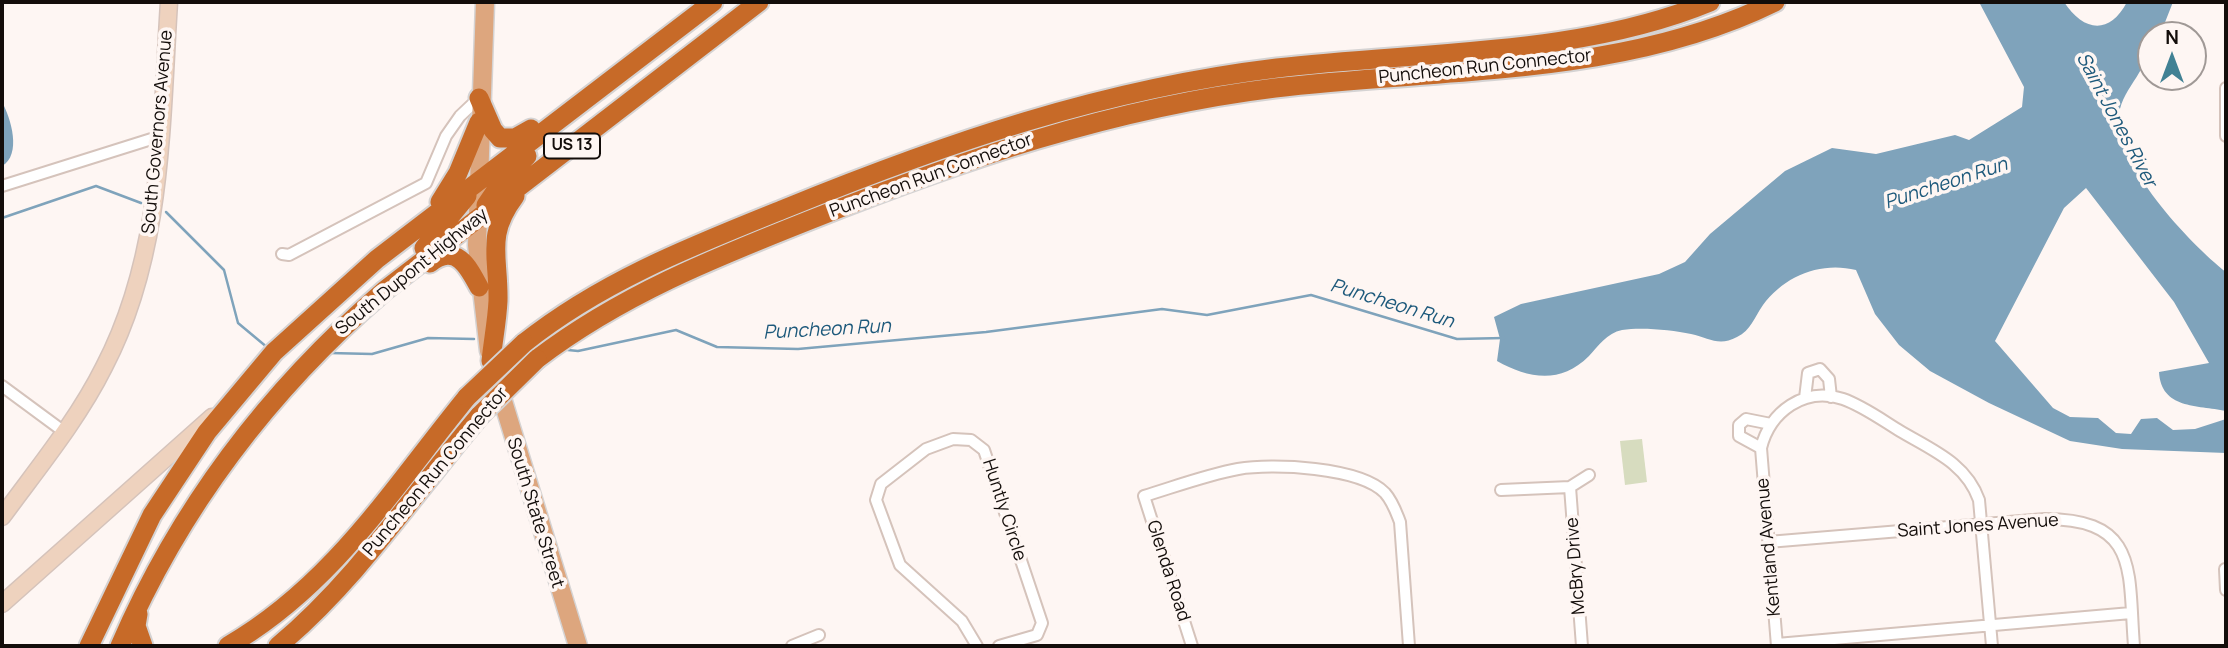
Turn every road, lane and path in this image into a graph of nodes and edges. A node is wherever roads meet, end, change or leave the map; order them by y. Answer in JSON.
{"nodes":[{"id":1,"x":169,"y":2,"type":"edge"},
{"id":2,"x":485,"y":2,"type":"edge"},
{"id":3,"x":759,"y":2,"type":"edge"},
{"id":4,"x":1710,"y":2,"type":"edge"},
{"id":5,"x":1775,"y":2,"type":"edge"},
{"id":6,"x":708,"y":6,"type":"edge"},
{"id":7,"x":2226,"y":88,"type":"edge"},
{"id":8,"x":594,"y":90,"type":"junction"},
{"id":9,"x":480,"y":98,"type":"junction"},
{"id":10,"x":480,"y":122,"type":"junction"},
{"id":11,"x":161,"y":136,"type":"junction"},
{"id":12,"x":2226,"y":136,"type":"edge"},
{"id":13,"x":532,"y":177,"type":"junction"},
{"id":14,"x":479,"y":179,"type":"junction"},
{"id":15,"x":2,"y":186,"type":"edge"},
{"id":16,"x":478,"y":218,"type":"junction"},
{"id":17,"x":426,"y":219,"type":"junction"},
{"id":18,"x":282,"y":254,"type":"dead end"},
{"id":19,"x":479,"y":287,"type":"junction"},
{"id":20,"x":385,"y":290,"type":"junction"},
{"id":21,"x":336,"y":332,"type":"junction"},
{"id":22,"x":491,"y":361,"type":"junction"},
{"id":23,"x":2,"y":386,"type":"edge"},
{"id":24,"x":236,"y":395,"type":"junction"},
{"id":25,"x":1831,"y":397,"type":"junction"},
{"id":26,"x":1805,"y":398,"type":"junction"},
{"id":27,"x":1771,"y":424,"type":"junction"},
{"id":28,"x":63,"y":431,"type":"junction"},
{"id":29,"x":1761,"y":449,"type":"junction"},
{"id":30,"x":1589,"y":475,"type":"dead end"},
{"id":31,"x":1570,"y":487,"type":"junction"},
{"id":32,"x":1501,"y":490,"type":"dead end"},
{"id":33,"x":130,"y":491,"type":"junction"},
{"id":34,"x":152,"y":515,"type":"junction"},
{"id":35,"x":2,"y":517,"type":"edge"},
{"id":36,"x":1982,"y":525,"type":"junction"},
{"id":37,"x":1768,"y":542,"type":"junction"},
{"id":38,"x":2225,"y":569,"type":"edge"},
{"id":39,"x":2226,"y":590,"type":"edge"},
{"id":40,"x":139,"y":602,"type":"junction"},
{"id":41,"x":2,"y":604,"type":"edge"},
{"id":42,"x":2131,"y":613,"type":"junction"},
{"id":43,"x":1990,"y":625,"type":"junction"},
{"id":44,"x":818,"y":635,"type":"dead end"},
{"id":45,"x":1777,"y":645,"type":"edge"},
{"id":46,"x":89,"y":646,"type":"edge"},
{"id":47,"x":120,"y":646,"type":"edge"},
{"id":48,"x":143,"y":646,"type":"edge"},
{"id":49,"x":228,"y":646,"type":"edge"},
{"id":50,"x":278,"y":646,"type":"edge"},
{"id":51,"x":578,"y":646,"type":"edge"},
{"id":52,"x":792,"y":646,"type":"edge"},
{"id":53,"x":977,"y":646,"type":"edge"},
{"id":54,"x":999,"y":646,"type":"edge"},
{"id":55,"x":1192,"y":646,"type":"edge"},
{"id":56,"x":1409,"y":646,"type":"edge"},
{"id":57,"x":1582,"y":646,"type":"edge"},
{"id":58,"x":1992,"y":646,"type":"edge"},
{"id":59,"x":2134,"y":646,"type":"edge"}],
"edges":[{"from":1,"to":11,"type":"main road","name":"South Governors Avenue"},
{"from":2,"to":9,"type":"main road","name":"South State Street"},
{"from":3,"to":13,"type":"highway","name":"South Dupont Highway","number":"US 13"},
{"from":4,"to":49,"type":"highway","name":"Puncheon Run Connector","bridge":true},
{"from":5,"to":50,"type":"highway","name":"Puncheon Run Connector","bridge":true},
{"from":6,"to":8,"type":"highway","name":"South Dupont Highway","number":"US 13"},
{"from":6,"to":16,"type":"highway"},
{"from":7,"to":12,"type":"street"},
{"from":8,"to":9,"type":"highway"},
{"from":8,"to":14,"type":"highway","name":"South Dupont Highway","number":"US 13"},
{"from":9,"to":10,"type":"main road","name":"South State Street"},
{"from":9,"to":18,"type":"street"},
{"from":10,"to":14,"type":"main road","name":"South State Street"},
{"from":10,"to":17,"type":"highway"},
{"from":11,"to":15,"type":"street"},
{"from":11,"to":28,"type":"main road","name":"South Governors Avenue"},
{"from":13,"to":16,"type":"highway","name":"South Dupont Highway","number":"US 13"},
{"from":13,"to":22,"type":"highway"},
{"from":14,"to":16,"type":"main road","name":"South State Street"},
{"from":14,"to":17,"type":"highway","name":"South Dupont Highway","number":"US 13"},
{"from":14,"to":20,"type":"highway"},
{"from":16,"to":19,"type":"main road","name":"South State Street"},
{"from":16,"to":20,"type":"highway","name":"South Dupont Highway","number":"US 13"},
{"from":17,"to":24,"type":"highway","name":"South Dupont Highway","number":"US 13"},
{"from":19,"to":21,"type":"highway"},
{"from":19,"to":22,"type":"main road","name":"South State Street"},
{"from":20,"to":21,"type":"highway","name":"South Dupont Highway","number":"US 13"},
{"from":21,"to":40,"type":"highway","name":"South Dupont Highway","number":"US 13"},
{"from":22,"to":51,"type":"main road","name":"South State Street"},
{"from":23,"to":28,"type":"street"},
{"from":24,"to":33,"type":"main road"},
{"from":24,"to":34,"type":"highway","name":"South Dupont Highway","number":"US 13"},
{"from":25,"to":26,"type":"street"},
{"from":25,"to":26,"type":"street"},
{"from":25,"to":36,"type":"street"},
{"from":26,"to":27,"type":"street","name":"Kentland Avenue"},
{"from":27,"to":29,"type":"street","name":"Kentland Avenue"},
{"from":27,"to":29,"type":"street"},
{"from":28,"to":35,"type":"main road","name":"South Governors Avenue"},
{"from":29,"to":37,"type":"street","name":"Kentland Avenue"},
{"from":30,"to":31,"type":"street"},
{"from":31,"to":32,"type":"street"},
{"from":31,"to":57,"type":"street","name":"McBry Drive"},
{"from":33,"to":34,"type":"main road"},
{"from":33,"to":41,"type":"main road"},
{"from":34,"to":46,"type":"highway","name":"South Dupont Highway","number":"US 13"},
{"from":36,"to":37,"type":"street","name":"Saint Jones Avenue"},
{"from":36,"to":42,"type":"street","name":"Saint Jones Avenue"},
{"from":36,"to":43,"type":"street"},
{"from":37,"to":45,"type":"street","name":"Kentland Avenue"},
{"from":38,"to":39,"type":"street"},
{"from":40,"to":47,"type":"highway","name":"South Dupont Highway","number":"US 13"},
{"from":40,"to":48,"type":"highway"},
{"from":42,"to":43,"type":"street"},
{"from":42,"to":59,"type":"street","name":"Saint Jones Avenue"},
{"from":43,"to":45,"type":"street"},
{"from":43,"to":58,"type":"street"},
{"from":44,"to":52,"type":"street"},
{"from":53,"to":54,"type":"street","name":"Huntly Circle"},
{"from":55,"to":56,"type":"street","name":"Glenda Road"}]}
